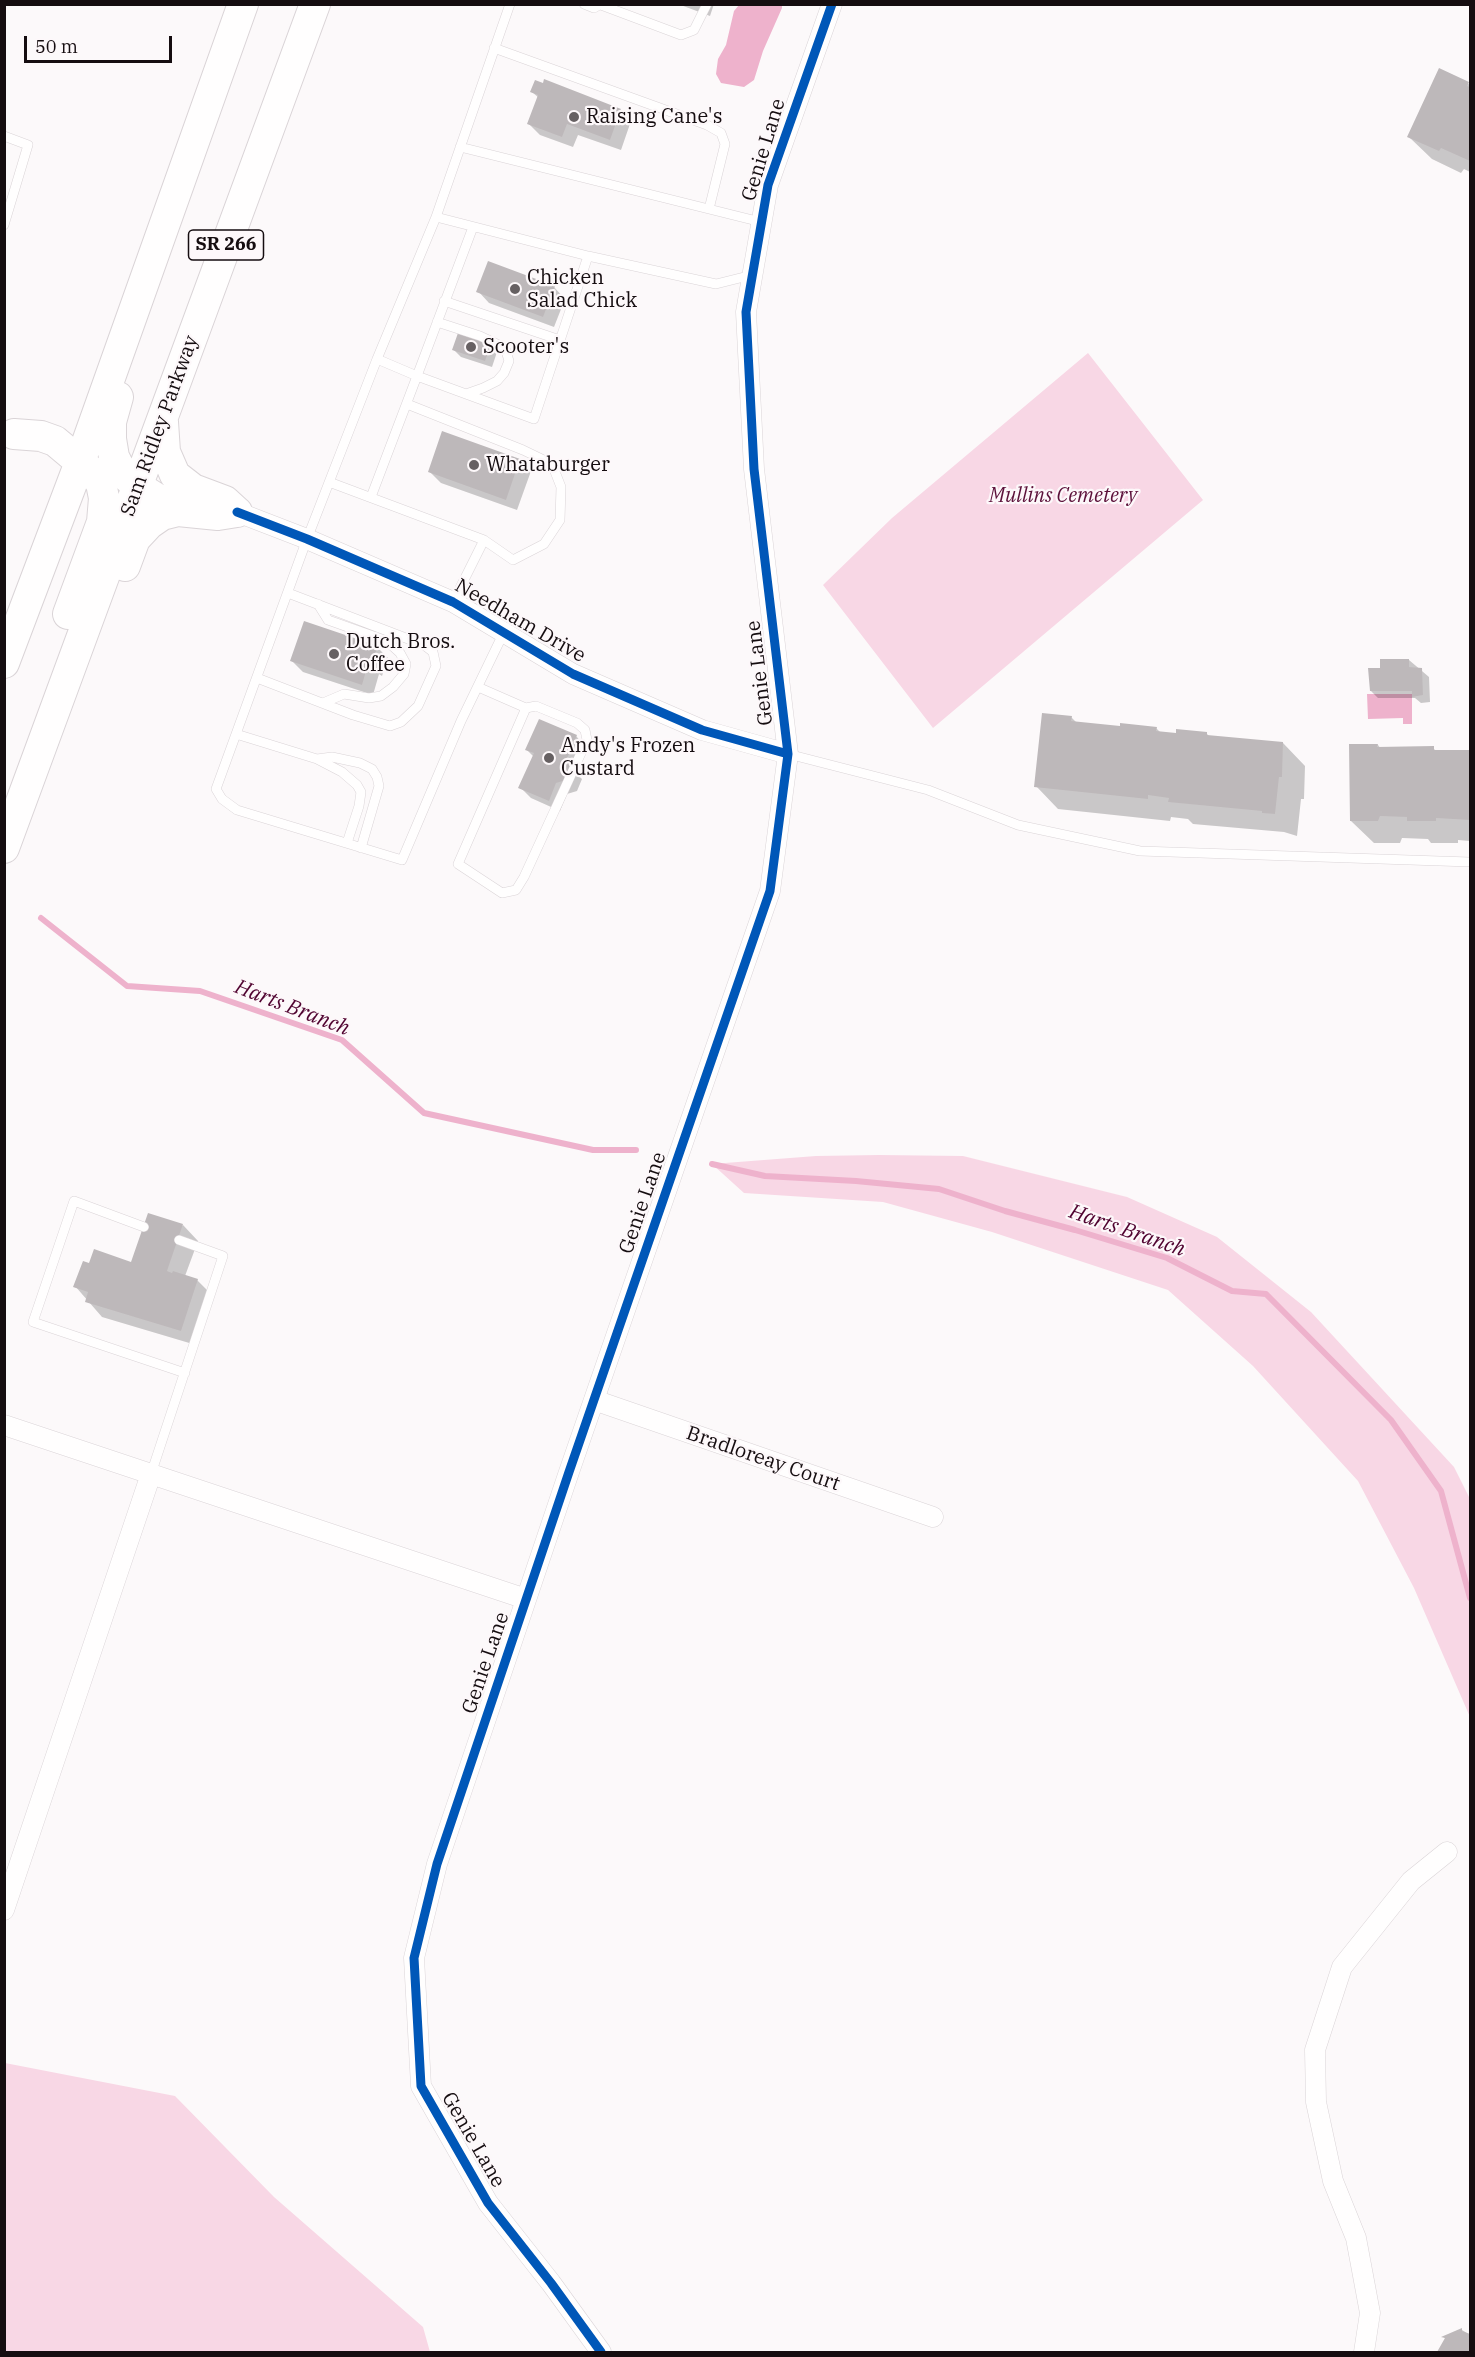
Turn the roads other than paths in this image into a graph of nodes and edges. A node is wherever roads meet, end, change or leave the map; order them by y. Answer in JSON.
{"nodes":[{"id":1,"x":243,"y":4,"type":"edge"},
{"id":2,"x":315,"y":4,"type":"edge"},
{"id":3,"x":510,"y":4,"type":"edge"},
{"id":4,"x":584,"y":4,"type":"edge"},
{"id":5,"x":707,"y":4,"type":"edge"},
{"id":6,"x":832,"y":4,"type":"edge"},
{"id":7,"x":601,"y":5,"type":"edge"},
{"id":8,"x":494,"y":48,"type":"junction"},
{"id":9,"x":4,"y":136,"type":"edge"},
{"id":10,"x":460,"y":147,"type":"junction"},
{"id":11,"x":188,"y":158,"type":"junction"},
{"id":12,"x":709,"y":209,"type":"junction"},
{"id":13,"x":436,"y":217,"type":"junction"},
{"id":14,"x":762,"y":222,"type":"junction"},
{"id":15,"x":4,"y":225,"type":"edge"},
{"id":16,"x":473,"y":226,"type":"junction"},
{"id":17,"x":588,"y":256,"type":"junction"},
{"id":18,"x":752,"y":275,"type":"junction"},
{"id":19,"x":444,"y":301,"type":"junction"},
{"id":20,"x":436,"y":322,"type":"junction"},
{"id":21,"x":560,"y":340,"type":"junction"},
{"id":22,"x":377,"y":359,"type":"junction"},
{"id":23,"x":417,"y":376,"type":"junction"},
{"id":24,"x":466,"y":394,"type":"junction"},
{"id":25,"x":407,"y":404,"type":"junction"},
{"id":26,"x":163,"y":418,"type":"junction"},
{"id":27,"x":9,"y":433,"type":"edge"},
{"id":28,"x":80,"y":462,"type":"junction"},
{"id":29,"x":329,"y":482,"type":"junction"},
{"id":30,"x":137,"y":486,"type":"junction"},
{"id":31,"x":370,"y":497,"type":"junction"},
{"id":32,"x":62,"y":509,"type":"junction"},
{"id":33,"x":237,"y":512,"type":"junction"},
{"id":34,"x":197,"y":513,"type":"junction"},
{"id":35,"x":307,"y":539,"type":"junction"},
{"id":36,"x":484,"y":540,"type":"junction"},
{"id":37,"x":288,"y":593,"type":"junction"},
{"id":38,"x":453,"y":602,"type":"junction"},
{"id":39,"x":318,"y":604,"type":"junction"},
{"id":40,"x":504,"y":632,"type":"junction"},
{"id":41,"x":4,"y":663,"type":"edge"},
{"id":42,"x":257,"y":678,"type":"junction"},
{"id":43,"x":478,"y":687,"type":"junction"},
{"id":44,"x":322,"y":703,"type":"junction"},
{"id":45,"x":526,"y":708,"type":"junction"},
{"id":46,"x":236,"y":734,"type":"junction"},
{"id":47,"x":788,"y":754,"type":"junction"},
{"id":48,"x":317,"y":759,"type":"junction"},
{"id":49,"x":21,"y":803,"type":"junction"},
{"id":50,"x":347,"y":843,"type":"junction"},
{"id":51,"x":4,"y":848,"type":"edge"},
{"id":52,"x":361,"y":848,"type":"junction"},
{"id":53,"x":1470,"y":862,"type":"edge"},
{"id":54,"x":144,"y":1227,"type":"dead end"},
{"id":55,"x":179,"y":1240,"type":"dead end"},
{"id":56,"x":185,"y":1373,"type":"junction"},
{"id":57,"x":594,"y":1400,"type":"junction"},
{"id":58,"x":4,"y":1425,"type":"edge"},
{"id":59,"x":151,"y":1474,"type":"junction"},
{"id":60,"x":933,"y":1517,"type":"dead end"},
{"id":61,"x":526,"y":1599,"type":"junction"},
{"id":62,"x":1447,"y":1852,"type":"dead end"},
{"id":63,"x":4,"y":1910,"type":"edge"},
{"id":64,"x":601,"y":2352,"type":"edge"},
{"id":65,"x":1364,"y":2352,"type":"edge"}],
"edges":[{"from":1,"to":11,"type":"main road","number":"SR 266"},
{"from":2,"to":26,"type":"main road","name":"Sam Ridley Parkway","number":"SR 266"},
{"from":3,"to":8,"type":"lane"},
{"from":4,"to":7,"type":"lane"},
{"from":5,"to":7,"type":"lane"},
{"from":6,"to":14,"type":"street","name":"Genie Lane"},
{"from":8,"to":10,"type":"lane"},
{"from":8,"to":12,"type":"lane"},
{"from":9,"to":15,"type":"lane"},
{"from":10,"to":12,"type":"lane"},
{"from":10,"to":13,"type":"lane"},
{"from":11,"to":28,"type":"main road","number":"SR 266"},
{"from":11,"to":30,"type":"main road"},
{"from":12,"to":14,"type":"lane"},
{"from":13,"to":16,"type":"lane"},
{"from":13,"to":22,"type":"lane"},
{"from":14,"to":18,"type":"street","name":"Genie Lane"},
{"from":16,"to":17,"type":"lane"},
{"from":16,"to":19,"type":"lane"},
{"from":17,"to":18,"type":"lane"},
{"from":17,"to":21,"type":"lane"},
{"from":18,"to":47,"type":"street","name":"Genie Lane"},
{"from":19,"to":20,"type":"lane"},
{"from":19,"to":21,"type":"lane"},
{"from":20,"to":23,"type":"lane"},
{"from":20,"to":24,"type":"lane"},
{"from":21,"to":24,"type":"lane"},
{"from":22,"to":23,"type":"lane"},
{"from":22,"to":29,"type":"lane"},
{"from":23,"to":24,"type":"lane"},
{"from":23,"to":25,"type":"lane"},
{"from":25,"to":31,"type":"lane"},
{"from":25,"to":36,"type":"lane"},
{"from":26,"to":30,"type":"main road","name":"Sam Ridley Parkway","number":"SR 266"},
{"from":26,"to":33,"type":"main road"},
{"from":27,"to":28,"type":"main road"},
{"from":27,"to":32,"type":"main road"},
{"from":28,"to":32,"type":"main road","number":"SR 266"},
{"from":28,"to":49,"type":"main road"},
{"from":29,"to":31,"type":"lane"},
{"from":29,"to":35,"type":"lane"},
{"from":30,"to":34,"type":"main road"},
{"from":30,"to":49,"type":"main road","name":"Sam Ridley Parkway","number":"SR 266"},
{"from":31,"to":36,"type":"lane"},
{"from":32,"to":41,"type":"main road","number":"SR 266"},
{"from":33,"to":34,"type":"main road"},
{"from":33,"to":35,"type":"street","name":"Needham Drive"},
{"from":34,"to":49,"type":"main road"},
{"from":35,"to":37,"type":"lane"},
{"from":35,"to":38,"type":"street","name":"Needham Drive"},
{"from":36,"to":38,"type":"lane"},
{"from":37,"to":39,"type":"lane"},
{"from":37,"to":42,"type":"lane"},
{"from":38,"to":40,"type":"street","name":"Needham Drive"},
{"from":39,"to":44,"type":"lane"},
{"from":39,"to":44,"type":"lane"},
{"from":40,"to":43,"type":"lane"},
{"from":40,"to":47,"type":"street","name":"Needham Drive"},
{"from":42,"to":44,"type":"lane"},
{"from":42,"to":46,"type":"lane"},
{"from":43,"to":45,"type":"lane"},
{"from":43,"to":52,"type":"lane"},
{"from":45,"to":45,"type":"lane"},
{"from":46,"to":48,"type":"lane"},
{"from":46,"to":50,"type":"lane"},
{"from":47,"to":53,"type":"lane"},
{"from":47,"to":57,"type":"street","name":"Genie Lane"},
{"from":48,"to":50,"type":"lane"},
{"from":48,"to":52,"type":"lane"},
{"from":49,"to":51,"type":"main road","name":"Sam Ridley Parkway","number":"SR 266"},
{"from":50,"to":52,"type":"lane"},
{"from":54,"to":56,"type":"lane"},
{"from":55,"to":56,"type":"lane"},
{"from":56,"to":59,"type":"lane"},
{"from":57,"to":60,"type":"street","name":"Bradloreay Court"},
{"from":57,"to":61,"type":"street","name":"Genie Lane"},
{"from":58,"to":59,"type":"street"},
{"from":59,"to":61,"type":"street"},
{"from":59,"to":63,"type":"street"},
{"from":61,"to":64,"type":"street","name":"Genie Lane"},
{"from":62,"to":65,"type":"street"}]}
